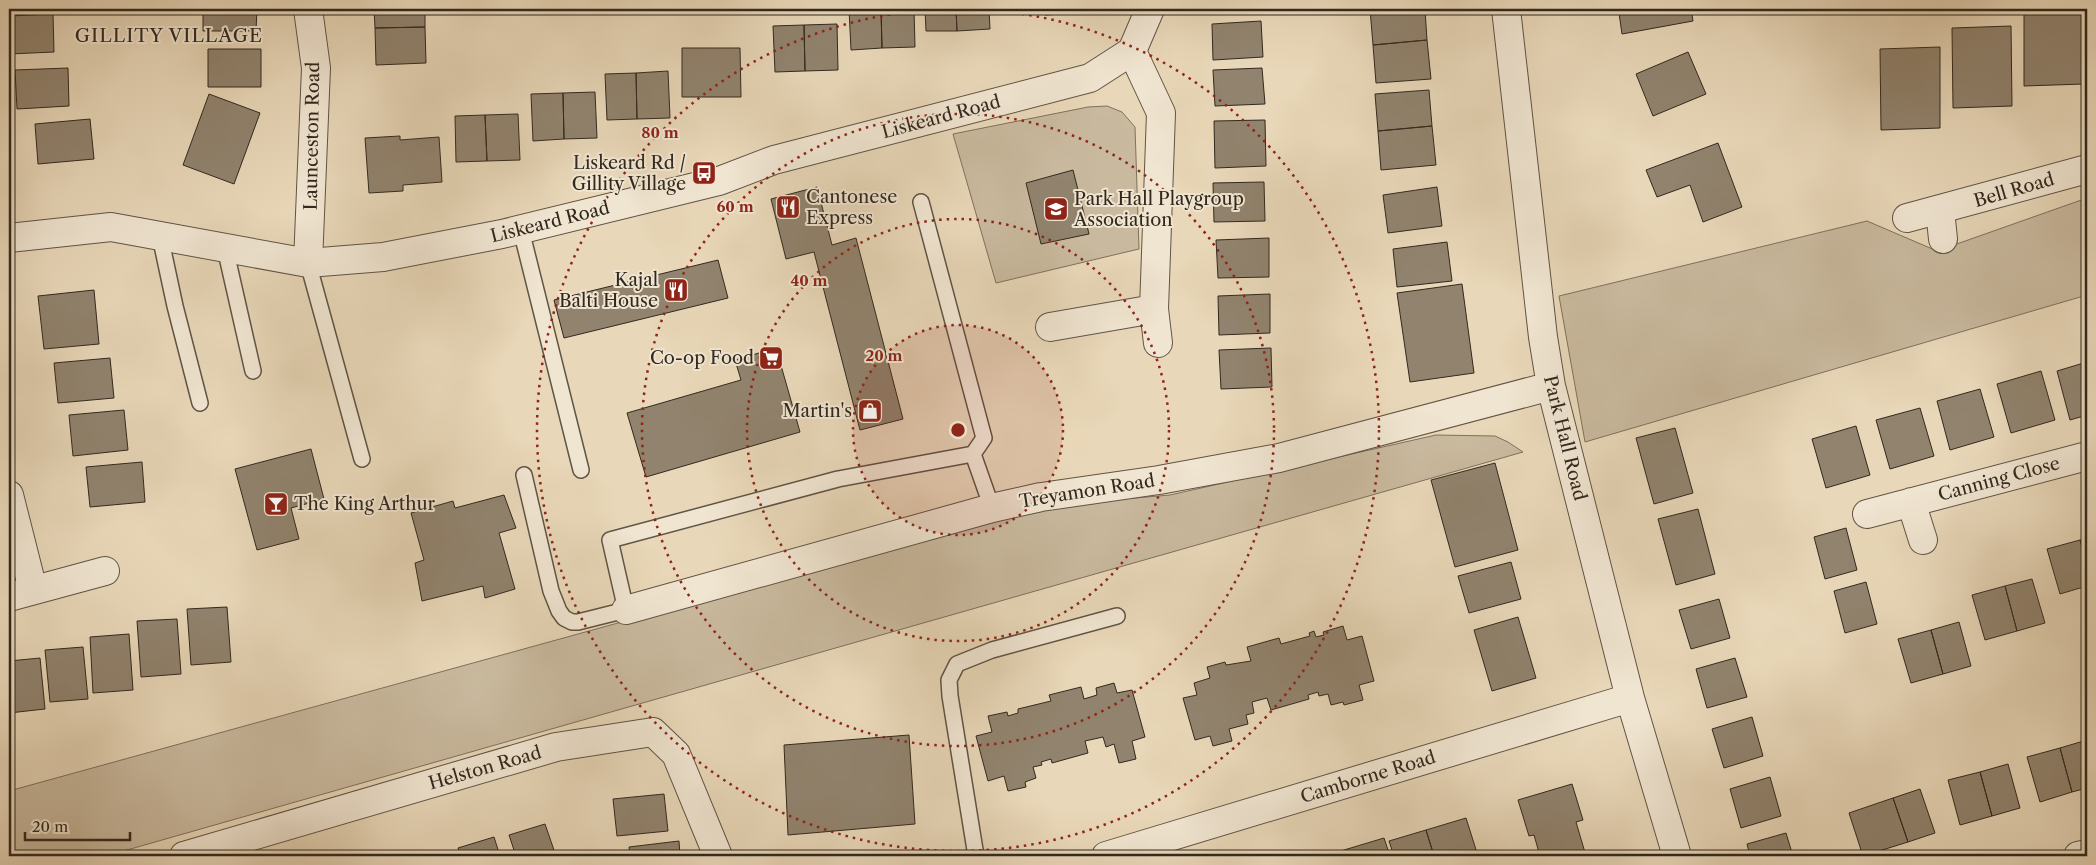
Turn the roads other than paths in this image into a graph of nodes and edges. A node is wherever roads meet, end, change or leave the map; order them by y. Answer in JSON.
{"nodes":[{"id":1,"x":308,"y":9,"type":"edge"},
{"id":2,"x":1150,"y":9,"type":"edge"},
{"id":3,"x":1506,"y":9,"type":"edge"},
{"id":4,"x":1132,"y":51,"type":"junction"},
{"id":5,"x":2087,"y":169,"type":"edge"},
{"id":6,"x":922,"y":202,"type":"dead end"},
{"id":7,"x":1940,"y":210,"type":"junction"},
{"id":8,"x":1907,"y":218,"type":"dead end"},
{"id":9,"x":521,"y":230,"type":"junction"},
{"id":10,"x":160,"y":236,"type":"junction"},
{"id":11,"x":9,"y":238,"type":"edge"},
{"id":12,"x":1943,"y":239,"type":"dead end"},
{"id":13,"x":225,"y":248,"type":"junction"},
{"id":14,"x":308,"y":263,"type":"junction"},
{"id":15,"x":1154,"y":309,"type":"junction"},
{"id":16,"x":1050,"y":327,"type":"dead end"},
{"id":17,"x":1158,"y":343,"type":"dead end"},
{"id":18,"x":253,"y":371,"type":"dead end"},
{"id":19,"x":1551,"y":386,"type":"junction"},
{"id":20,"x":200,"y":403,"type":"dead end"},
{"id":21,"x":973,"y":454,"type":"junction"},
{"id":22,"x":2087,"y":456,"type":"edge"},
{"id":23,"x":362,"y":459,"type":"dead end"},
{"id":24,"x":582,"y":470,"type":"dead end"},
{"id":25,"x":524,"y":476,"type":"dead end"},
{"id":26,"x":9,"y":495,"type":"edge"},
{"id":27,"x":1911,"y":502,"type":"junction"},
{"id":28,"x":992,"y":508,"type":"junction"},
{"id":29,"x":1867,"y":514,"type":"dead end"},
{"id":30,"x":1922,"y":540,"type":"dead end"},
{"id":31,"x":105,"y":571,"type":"dead end"},
{"id":32,"x":21,"y":594,"type":"edge"},
{"id":33,"x":626,"y":610,"type":"junction"},
{"id":34,"x":1117,"y":616,"type":"dead end"},
{"id":35,"x":1630,"y":698,"type":"junction"},
{"id":36,"x":2087,"y":854,"type":"edge"},
{"id":37,"x":184,"y":856,"type":"edge"},
{"id":38,"x":718,"y":856,"type":"edge"},
{"id":39,"x":976,"y":856,"type":"edge"},
{"id":40,"x":1106,"y":856,"type":"edge"},
{"id":41,"x":1677,"y":856,"type":"edge"},
{"id":42,"x":2078,"y":856,"type":"edge"}],
"edges":[{"from":1,"to":14,"type":"street","name":"Launceston Road"},
{"from":2,"to":4,"type":"street"},
{"from":3,"to":19,"type":"street","name":"Park Hall Road"},
{"from":4,"to":9,"type":"street","name":"Liskeard Road"},
{"from":4,"to":15,"type":"street"},
{"from":5,"to":7,"type":"street","name":"Bell Road"},
{"from":6,"to":21,"type":"lane"},
{"from":7,"to":8,"type":"street","name":"Bell Road"},
{"from":7,"to":12,"type":"street"},
{"from":9,"to":14,"type":"street","name":"Liskeard Road"},
{"from":9,"to":24,"type":"lane"},
{"from":10,"to":11,"type":"street","name":"Liskeard Road"},
{"from":10,"to":13,"type":"street","name":"Liskeard Road"},
{"from":10,"to":20,"type":"lane"},
{"from":13,"to":14,"type":"street","name":"Liskeard Road"},
{"from":13,"to":18,"type":"lane"},
{"from":14,"to":23,"type":"lane"},
{"from":15,"to":16,"type":"street"},
{"from":15,"to":17,"type":"street"},
{"from":19,"to":28,"type":"street","name":"Treyamon Road"},
{"from":19,"to":35,"type":"street","name":"Park Hall Road"},
{"from":21,"to":28,"type":"lane"},
{"from":21,"to":33,"type":"lane"},
{"from":22,"to":27,"type":"street","name":"Canning Close"},
{"from":25,"to":33,"type":"lane"},
{"from":26,"to":32,"type":"street"},
{"from":27,"to":29,"type":"street","name":"Canning Close"},
{"from":27,"to":30,"type":"street"},
{"from":28,"to":33,"type":"street","name":"Treyamon Road"},
{"from":31,"to":32,"type":"street"},
{"from":34,"to":39,"type":"lane"},
{"from":35,"to":40,"type":"street","name":"Camborne Road"},
{"from":35,"to":41,"type":"street","name":"Park Hall Road"},
{"from":36,"to":42,"type":"street"},
{"from":37,"to":38,"type":"street","name":"Helston Road"}]}
